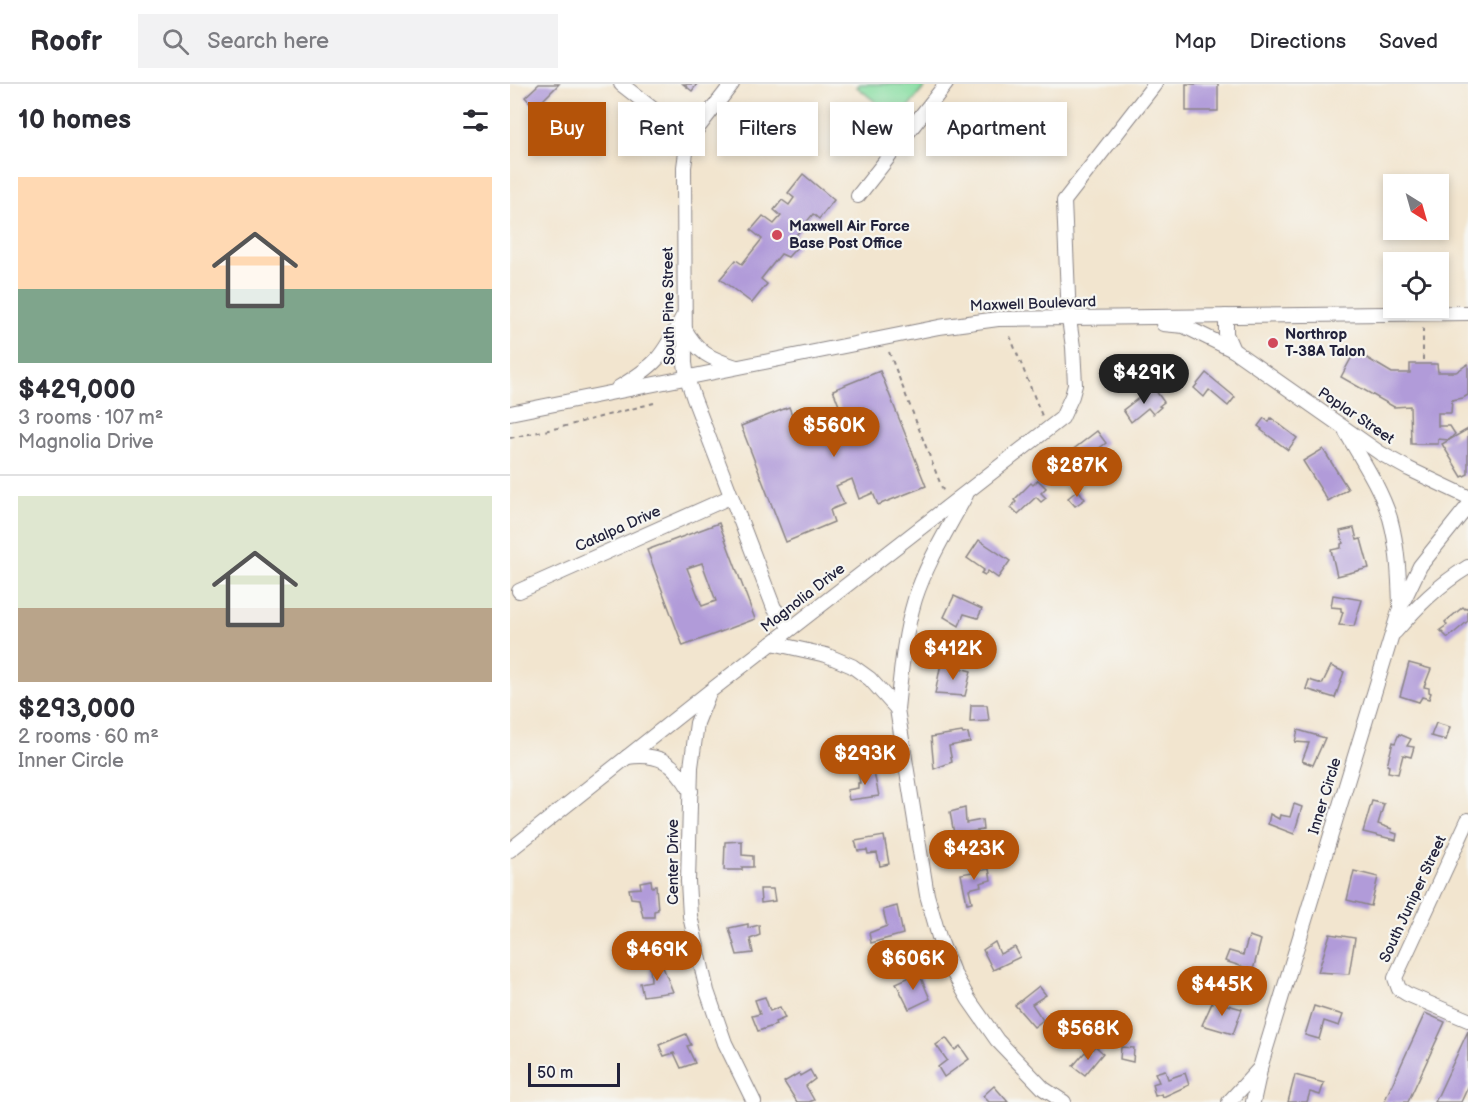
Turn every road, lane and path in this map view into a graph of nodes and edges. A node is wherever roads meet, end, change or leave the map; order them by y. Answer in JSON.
{"nodes":[{"id":1,"x":621,"y":84,"type":"edge"},
{"id":2,"x":732,"y":84,"type":"edge"},
{"id":3,"x":946,"y":84,"type":"edge"},
{"id":4,"x":1155,"y":84,"type":"edge"},
{"id":5,"x":644,"y":102,"type":"edge"},
{"id":6,"x":705,"y":119,"type":"edge"},
{"id":7,"x":686,"y":156,"type":"edge"},
{"id":8,"x":858,"y":196,"type":"dead end"},
{"id":9,"x":1468,"y":313,"type":"edge"},
{"id":10,"x":1226,"y":316,"type":"junction"},
{"id":11,"x":1141,"y":317,"type":"junction"},
{"id":12,"x":1069,"y":319,"type":"junction"},
{"id":13,"x":683,"y":321,"type":"junction"},
{"id":14,"x":1427,"y":325,"type":"dead end"},
{"id":15,"x":1010,"y":336,"type":"dead end"},
{"id":16,"x":1233,"y":350,"type":"junction"},
{"id":17,"x":889,"y":352,"type":"dead end"},
{"id":18,"x":1424,"y":360,"type":"dead end"},
{"id":19,"x":738,"y":367,"type":"junction"},
{"id":20,"x":687,"y":378,"type":"junction"},
{"id":21,"x":607,"y":394,"type":"junction"},
{"id":22,"x":654,"y":403,"type":"dead end"},
{"id":23,"x":510,"y":413,"type":"edge"},
{"id":24,"x":1042,"y":416,"type":"dead end"},
{"id":25,"x":510,"y":422,"type":"edge"},
{"id":26,"x":1343,"y":428,"type":"junction"},
{"id":27,"x":510,"y":438,"type":"edge"},
{"id":28,"x":969,"y":490,"type":"junction"},
{"id":29,"x":944,"y":493,"type":"dead end"},
{"id":30,"x":730,"y":497,"type":"junction"},
{"id":31,"x":1468,"y":497,"type":"edge"},
{"id":32,"x":1468,"y":506,"type":"edge"},
{"id":33,"x":1468,"y":567,"type":"edge"},
{"id":34,"x":519,"y":591,"type":"dead end"},
{"id":35,"x":1400,"y":608,"type":"junction"},
{"id":36,"x":791,"y":628,"type":"junction"},
{"id":37,"x":1391,"y":636,"type":"junction"},
{"id":38,"x":772,"y":643,"type":"junction"},
{"id":39,"x":709,"y":692,"type":"junction"},
{"id":40,"x":897,"y":709,"type":"junction"},
{"id":41,"x":627,"y":757,"type":"junction"},
{"id":42,"x":691,"y":790,"type":"junction"},
{"id":43,"x":1468,"y":820,"type":"edge"},
{"id":44,"x":511,"y":850,"type":"edge"},
{"id":45,"x":1468,"y":1020,"type":"edge"},
{"id":46,"x":1260,"y":1068,"type":"junction"},
{"id":47,"x":754,"y":1102,"type":"edge"},
{"id":48,"x":1064,"y":1102,"type":"edge"},
{"id":49,"x":1229,"y":1102,"type":"edge"},
{"id":50,"x":1253,"y":1102,"type":"edge"}],
"edges":[{"from":1,"to":5,"type":"street"},
{"from":2,"to":6,"type":"street","name":"South Pine Street"},
{"from":3,"to":8,"type":"street"},
{"from":4,"to":12,"type":"street","name":"Magnolia Drive"},
{"from":7,"to":13,"type":"street","name":"South Pine Street"},
{"from":9,"to":10,"type":"street","name":"Maxwell Boulevard"},
{"from":10,"to":11,"type":"street","name":"Maxwell Boulevard"},
{"from":10,"to":16,"type":"street"},
{"from":11,"to":12,"type":"street","name":"Maxwell Boulevard"},
{"from":11,"to":16,"type":"street","name":"Poplar Street"},
{"from":12,"to":19,"type":"street","name":"Maxwell Boulevard"},
{"from":12,"to":28,"type":"street","name":"Magnolia Drive"},
{"from":13,"to":19,"type":"street"},
{"from":13,"to":20,"type":"street","name":"South Pine Street"},
{"from":13,"to":21,"type":"street"},
{"from":14,"to":18,"type":"path"},
{"from":15,"to":24,"type":"path"},
{"from":16,"to":26,"type":"street","name":"Poplar Street"},
{"from":17,"to":29,"type":"path"},
{"from":19,"to":20,"type":"street","name":"Maxwell Boulevard"},
{"from":20,"to":21,"type":"street","name":"Maxwell Boulevard"},
{"from":20,"to":30,"type":"street","name":"South Pine Street"},
{"from":21,"to":23,"type":"street","name":"Maxwell Boulevard"},
{"from":21,"to":25,"type":"street","name":"Maxwell Boulevard"},
{"from":22,"to":27,"type":"path"},
{"from":26,"to":31,"type":"street","name":"Poplar Street"},
{"from":26,"to":35,"type":"street"},
{"from":28,"to":36,"type":"street","name":"Magnolia Drive"},
{"from":28,"to":40,"type":"street"},
{"from":30,"to":34,"type":"street","name":"Catalpa Drive"},
{"from":30,"to":36,"type":"street","name":"South Pine Street"},
{"from":32,"to":35,"type":"street","name":"Inner Circle"},
{"from":33,"to":37,"type":"street"},
{"from":35,"to":37,"type":"street","name":"Inner Circle"},
{"from":36,"to":38,"type":"street","name":"Magnolia Drive"},
{"from":37,"to":46,"type":"street","name":"Inner Circle"},
{"from":38,"to":39,"type":"street","name":"Magnolia Drive"},
{"from":38,"to":40,"type":"street"},
{"from":39,"to":41,"type":"street","name":"Magnolia Drive"},
{"from":39,"to":42,"type":"street","name":"Center Drive"},
{"from":40,"to":48,"type":"street"},
{"from":41,"to":42,"type":"street"},
{"from":41,"to":44,"type":"street","name":"Magnolia Drive"},
{"from":42,"to":47,"type":"street","name":"Center Drive"},
{"from":43,"to":45,"type":"street","name":"South Juniper Street"},
{"from":46,"to":49,"type":"street","name":"Inner Circle"},
{"from":46,"to":50,"type":"street"}]}
